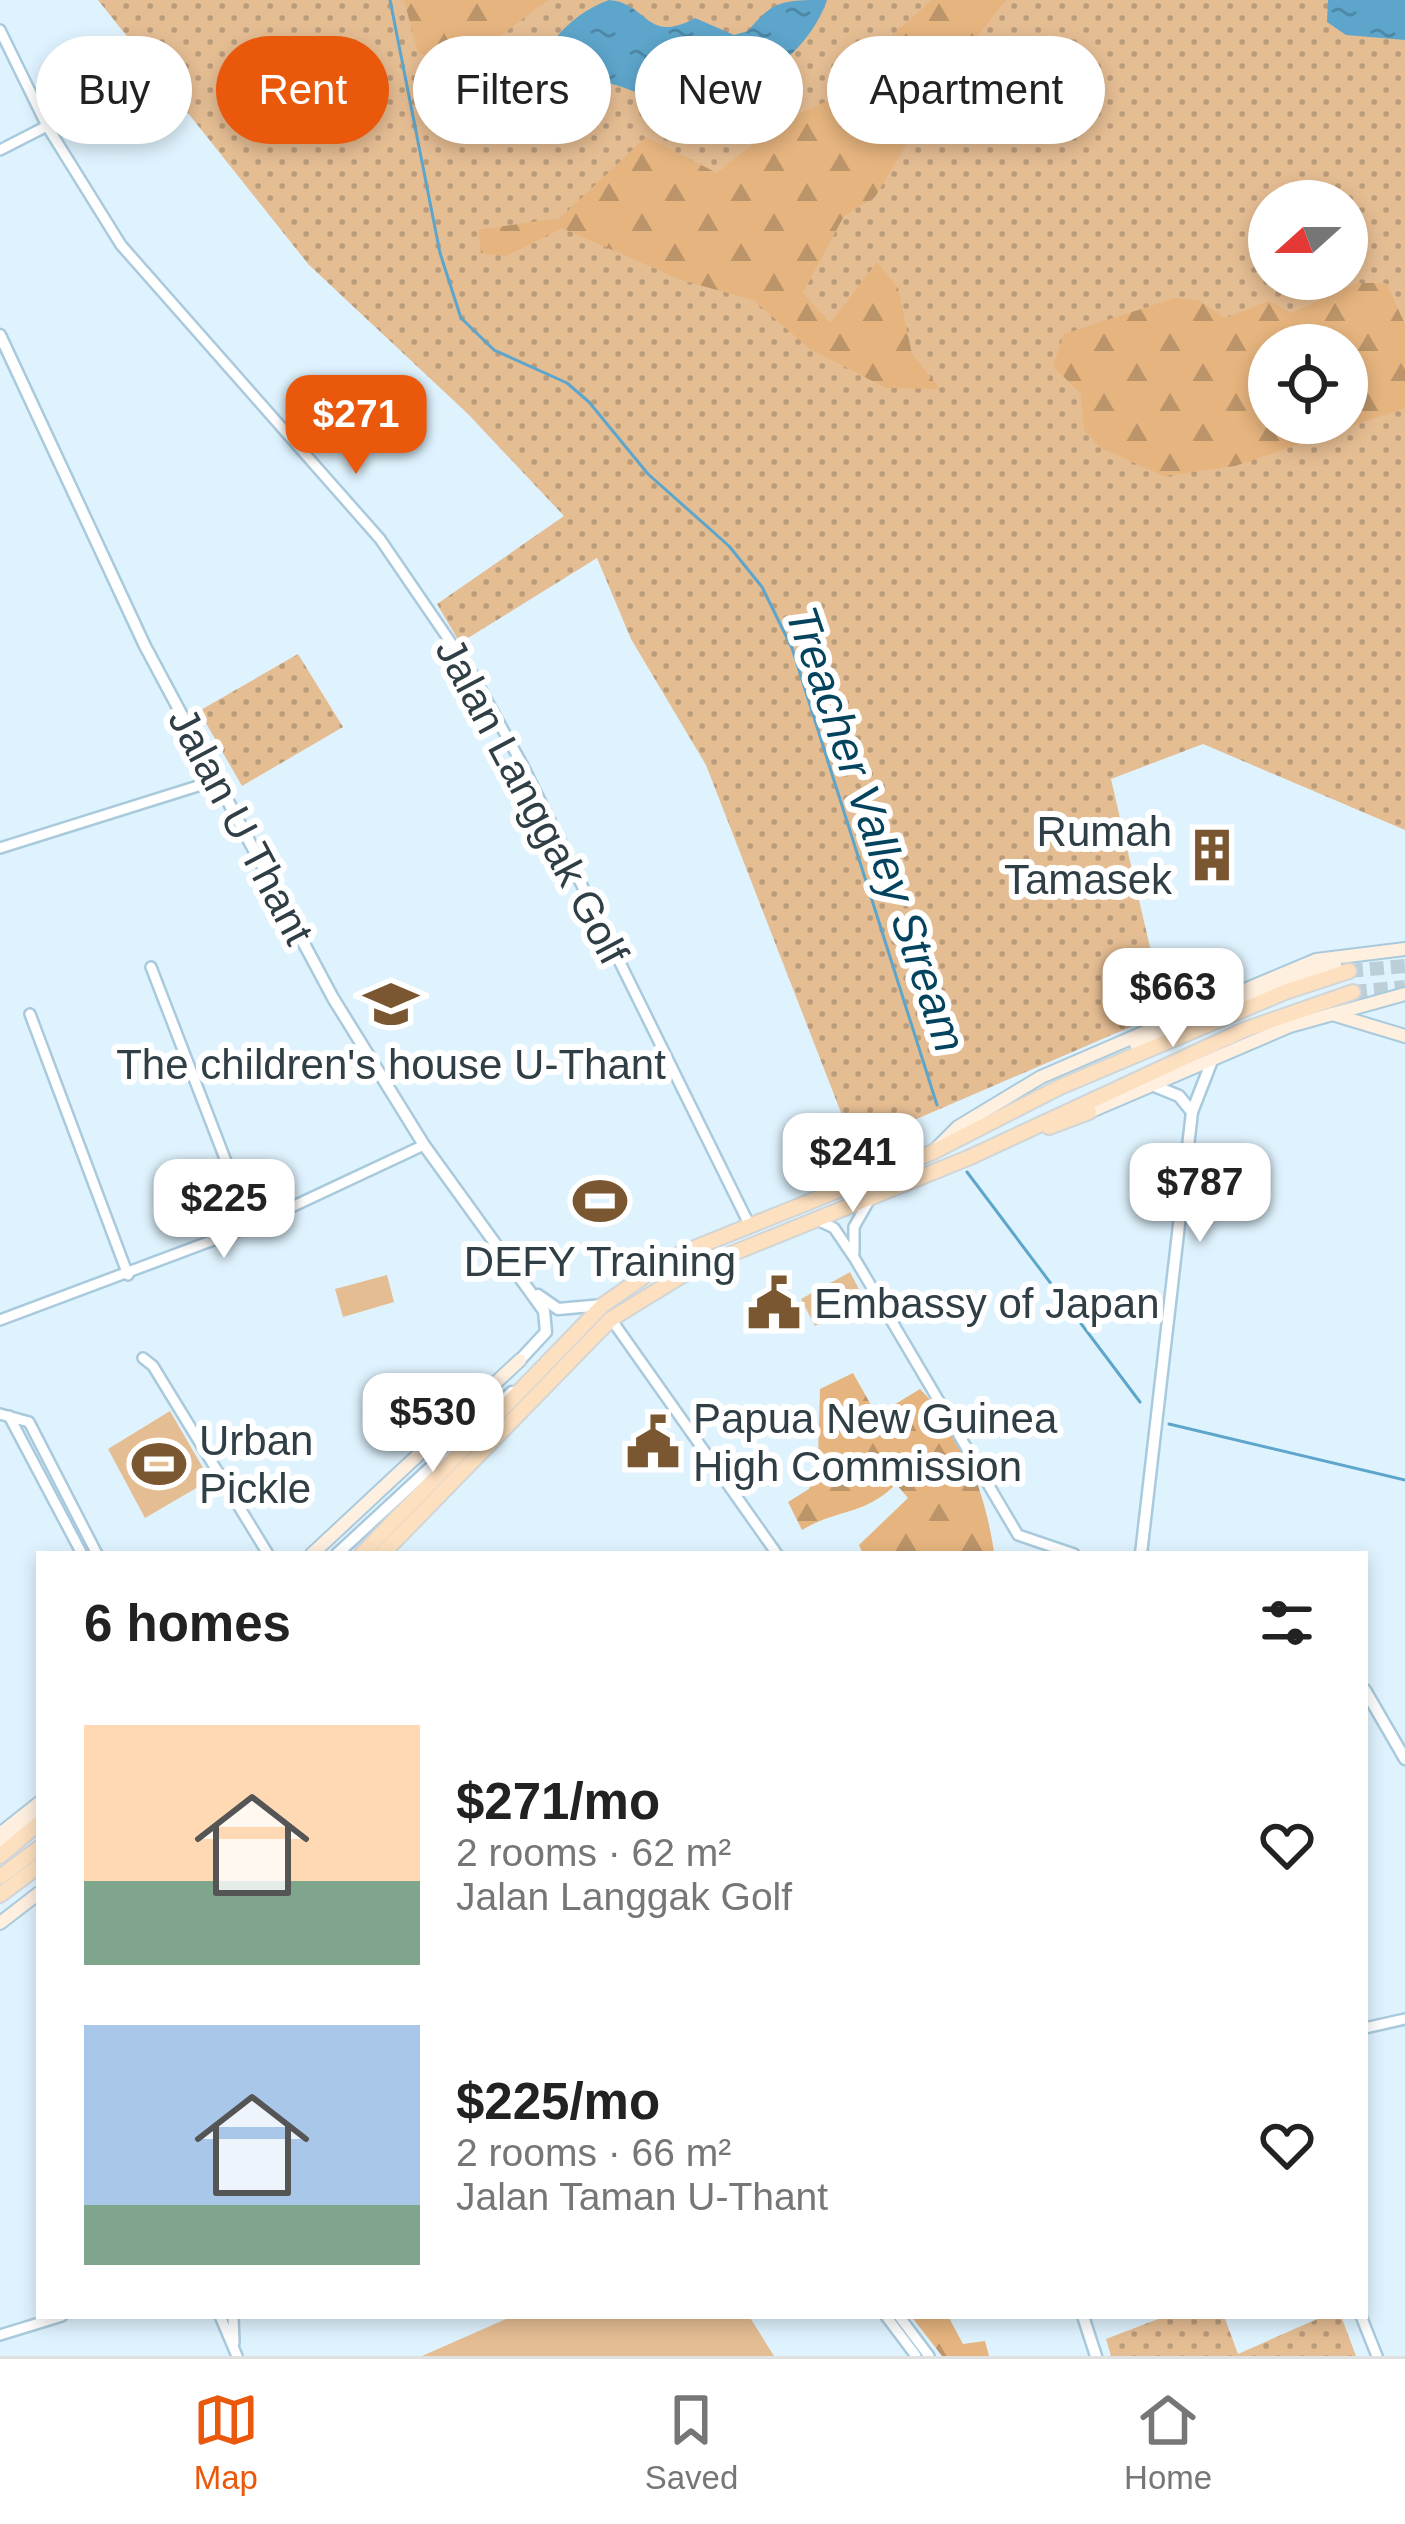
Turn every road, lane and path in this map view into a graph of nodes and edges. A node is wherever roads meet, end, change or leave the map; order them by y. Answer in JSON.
{"nodes":[{"id":1,"x":0,"y":30,"type":"edge"},
{"id":2,"x":36,"y":104,"type":"edge"},
{"id":3,"x":36,"y":132,"type":"edge"},
{"id":4,"x":58,"y":144,"type":"edge"},
{"id":5,"x":0,"y":150,"type":"edge"},
{"id":6,"x":0,"y":335,"type":"edge"},
{"id":7,"x":217,"y":780,"type":"junction"},
{"id":8,"x":0,"y":848,"type":"edge"},
{"id":9,"x":1404,"y":955,"type":"edge"},
{"id":10,"x":151,"y":967,"type":"dead end"},
{"id":11,"x":1349,"y":971,"type":"tunnel mouth"},
{"id":12,"x":1352,"y":992,"type":"tunnel mouth"},
{"id":13,"x":1404,"y":994,"type":"edge"},
{"id":14,"x":30,"y":1014,"type":"dead end"},
{"id":15,"x":1328,"y":1014,"type":"junction"},
{"id":16,"x":1405,"y":1036,"type":"edge"},
{"id":17,"x":1213,"y":1058,"type":"junction"},
{"id":18,"x":1044,"y":1085,"type":"junction"},
{"id":19,"x":1152,"y":1085,"type":"junction"},
{"id":20,"x":1089,"y":1112,"type":"joint"},
{"id":21,"x":1192,"y":1112,"type":"junction"},
{"id":22,"x":424,"y":1145,"type":"junction"},
{"id":23,"x":987,"y":1150,"type":"junction"},
{"id":24,"x":872,"y":1195,"type":"junction"},
{"id":25,"x":812,"y":1218,"type":"junction"},
{"id":26,"x":749,"y":1223,"type":"junction"},
{"id":27,"x":251,"y":1226,"type":"junction"},
{"id":28,"x":855,"y":1259,"type":"junction"},
{"id":29,"x":128,"y":1275,"type":"junction"},
{"id":30,"x":530,"y":1289,"type":"junction"},
{"id":31,"x":607,"y":1312,"type":"junction"},
{"id":32,"x":1,"y":1316,"type":"edge"},
{"id":33,"x":143,"y":1358,"type":"dead end"},
{"id":34,"x":520,"y":1360,"type":"joint"},
{"id":35,"x":539,"y":1372,"type":"junction"},
{"id":36,"x":5,"y":1415,"type":"edge"},
{"id":37,"x":80,"y":1551,"type":"edge"},
{"id":38,"x":96,"y":1551,"type":"edge"},
{"id":39,"x":266,"y":1551,"type":"edge"},
{"id":40,"x":315,"y":1551,"type":"edge"},
{"id":41,"x":340,"y":1551,"type":"edge"},
{"id":42,"x":365,"y":1551,"type":"edge"},
{"id":43,"x":385,"y":1551,"type":"edge"},
{"id":44,"x":775,"y":1551,"type":"edge"},
{"id":45,"x":1065,"y":1551,"type":"edge"},
{"id":46,"x":1141,"y":1551,"type":"edge"},
{"id":47,"x":1368,"y":1695,"type":"edge"},
{"id":48,"x":1405,"y":1759,"type":"edge"},
{"id":49,"x":36,"y":1805,"type":"edge"},
{"id":50,"x":36,"y":1822,"type":"edge"},
{"id":51,"x":36,"y":1823,"type":"edge"},
{"id":52,"x":0,"y":1834,"type":"edge"},
{"id":53,"x":0,"y":1845,"type":"edge"},
{"id":54,"x":36,"y":1850,"type":"edge"},
{"id":55,"x":0,"y":1856,"type":"edge"},
{"id":56,"x":36,"y":1868,"type":"edge"},
{"id":57,"x":0,"y":1877,"type":"edge"},
{"id":58,"x":0,"y":1895,"type":"edge"},
{"id":59,"x":36,"y":1895,"type":"edge"},
{"id":60,"x":0,"y":1923,"type":"edge"},
{"id":61,"x":1405,"y":2019,"type":"edge"},
{"id":62,"x":1368,"y":2027,"type":"edge"},
{"id":63,"x":52,"y":2319,"type":"edge"},
{"id":64,"x":221,"y":2319,"type":"edge"},
{"id":65,"x":233,"y":2319,"type":"edge"},
{"id":66,"x":888,"y":2319,"type":"edge"},
{"id":67,"x":901,"y":2319,"type":"edge"},
{"id":68,"x":1084,"y":2319,"type":"edge"},
{"id":69,"x":1362,"y":2319,"type":"edge"},
{"id":70,"x":0,"y":2335,"type":"edge"},
{"id":71,"x":236,"y":2352,"type":"edge"},
{"id":72,"x":916,"y":2356,"type":"edge"},
{"id":73,"x":929,"y":2356,"type":"edge"},
{"id":74,"x":1096,"y":2356,"type":"edge"},
{"id":75,"x":1377,"y":2356,"type":"edge"}],
"edges":[{"from":1,"to":2,"type":"street","name":"Jalan Langgak Golf"},
{"from":3,"to":5,"type":"street"},
{"from":4,"to":26,"type":"street","name":"Jalan Langgak Golf"},
{"from":6,"to":7,"type":"street","name":"Jalan U Thant"},
{"from":7,"to":8,"type":"street"},
{"from":7,"to":22,"type":"street","name":"Jalan U Thant"},
{"from":9,"to":18,"type":"main road"},
{"from":10,"to":27,"type":"street"},
{"from":11,"to":18,"type":"main road"},
{"from":12,"to":23,"type":"main road"},
{"from":13,"to":15,"type":"main road"},
{"from":14,"to":29,"type":"street"},
{"from":15,"to":16,"type":"main road"},
{"from":15,"to":17,"type":"main road"},
{"from":17,"to":19,"type":"main road"},
{"from":17,"to":21,"type":"street"},
{"from":18,"to":26,"type":"main road"},
{"from":19,"to":20,"type":"main road"},
{"from":19,"to":21,"type":"street"},
{"from":20,"to":23,"type":"main road"},
{"from":21,"to":46,"type":"street"},
{"from":22,"to":27,"type":"street"},
{"from":22,"to":30,"type":"street","name":"Jalan U Thant"},
{"from":23,"to":24,"type":"main road"},
{"from":24,"to":25,"type":"main road"},
{"from":24,"to":28,"type":"street"},
{"from":25,"to":28,"type":"street"},
{"from":25,"to":31,"type":"main road"},
{"from":26,"to":31,"type":"main road"},
{"from":27,"to":29,"type":"street"},
{"from":28,"to":45,"type":"street"},
{"from":29,"to":32,"type":"street"},
{"from":30,"to":31,"type":"street"},
{"from":30,"to":34,"type":"street"},
{"from":31,"to":35,"type":"main road"},
{"from":31,"to":43,"type":"main road"},
{"from":31,"to":44,"type":"street"},
{"from":33,"to":39,"type":"street"},
{"from":34,"to":40,"type":"main road"},
{"from":35,"to":41,"type":"street"},
{"from":35,"to":42,"type":"main road"},
{"from":36,"to":37,"type":"street"},
{"from":36,"to":38,"type":"street"},
{"from":47,"to":48,"type":"street"},
{"from":49,"to":52,"type":"main road"},
{"from":50,"to":53,"type":"main road"},
{"from":51,"to":55,"type":"main road"},
{"from":54,"to":57,"type":"main road"},
{"from":56,"to":58,"type":"main road"},
{"from":59,"to":60,"type":"main road"},
{"from":61,"to":62,"type":"street"},
{"from":63,"to":70,"type":"street"},
{"from":64,"to":71,"type":"street"},
{"from":65,"to":71,"type":"street"},
{"from":66,"to":72,"type":"street"},
{"from":67,"to":73,"type":"street"},
{"from":68,"to":74,"type":"street"},
{"from":69,"to":75,"type":"street"}]}
